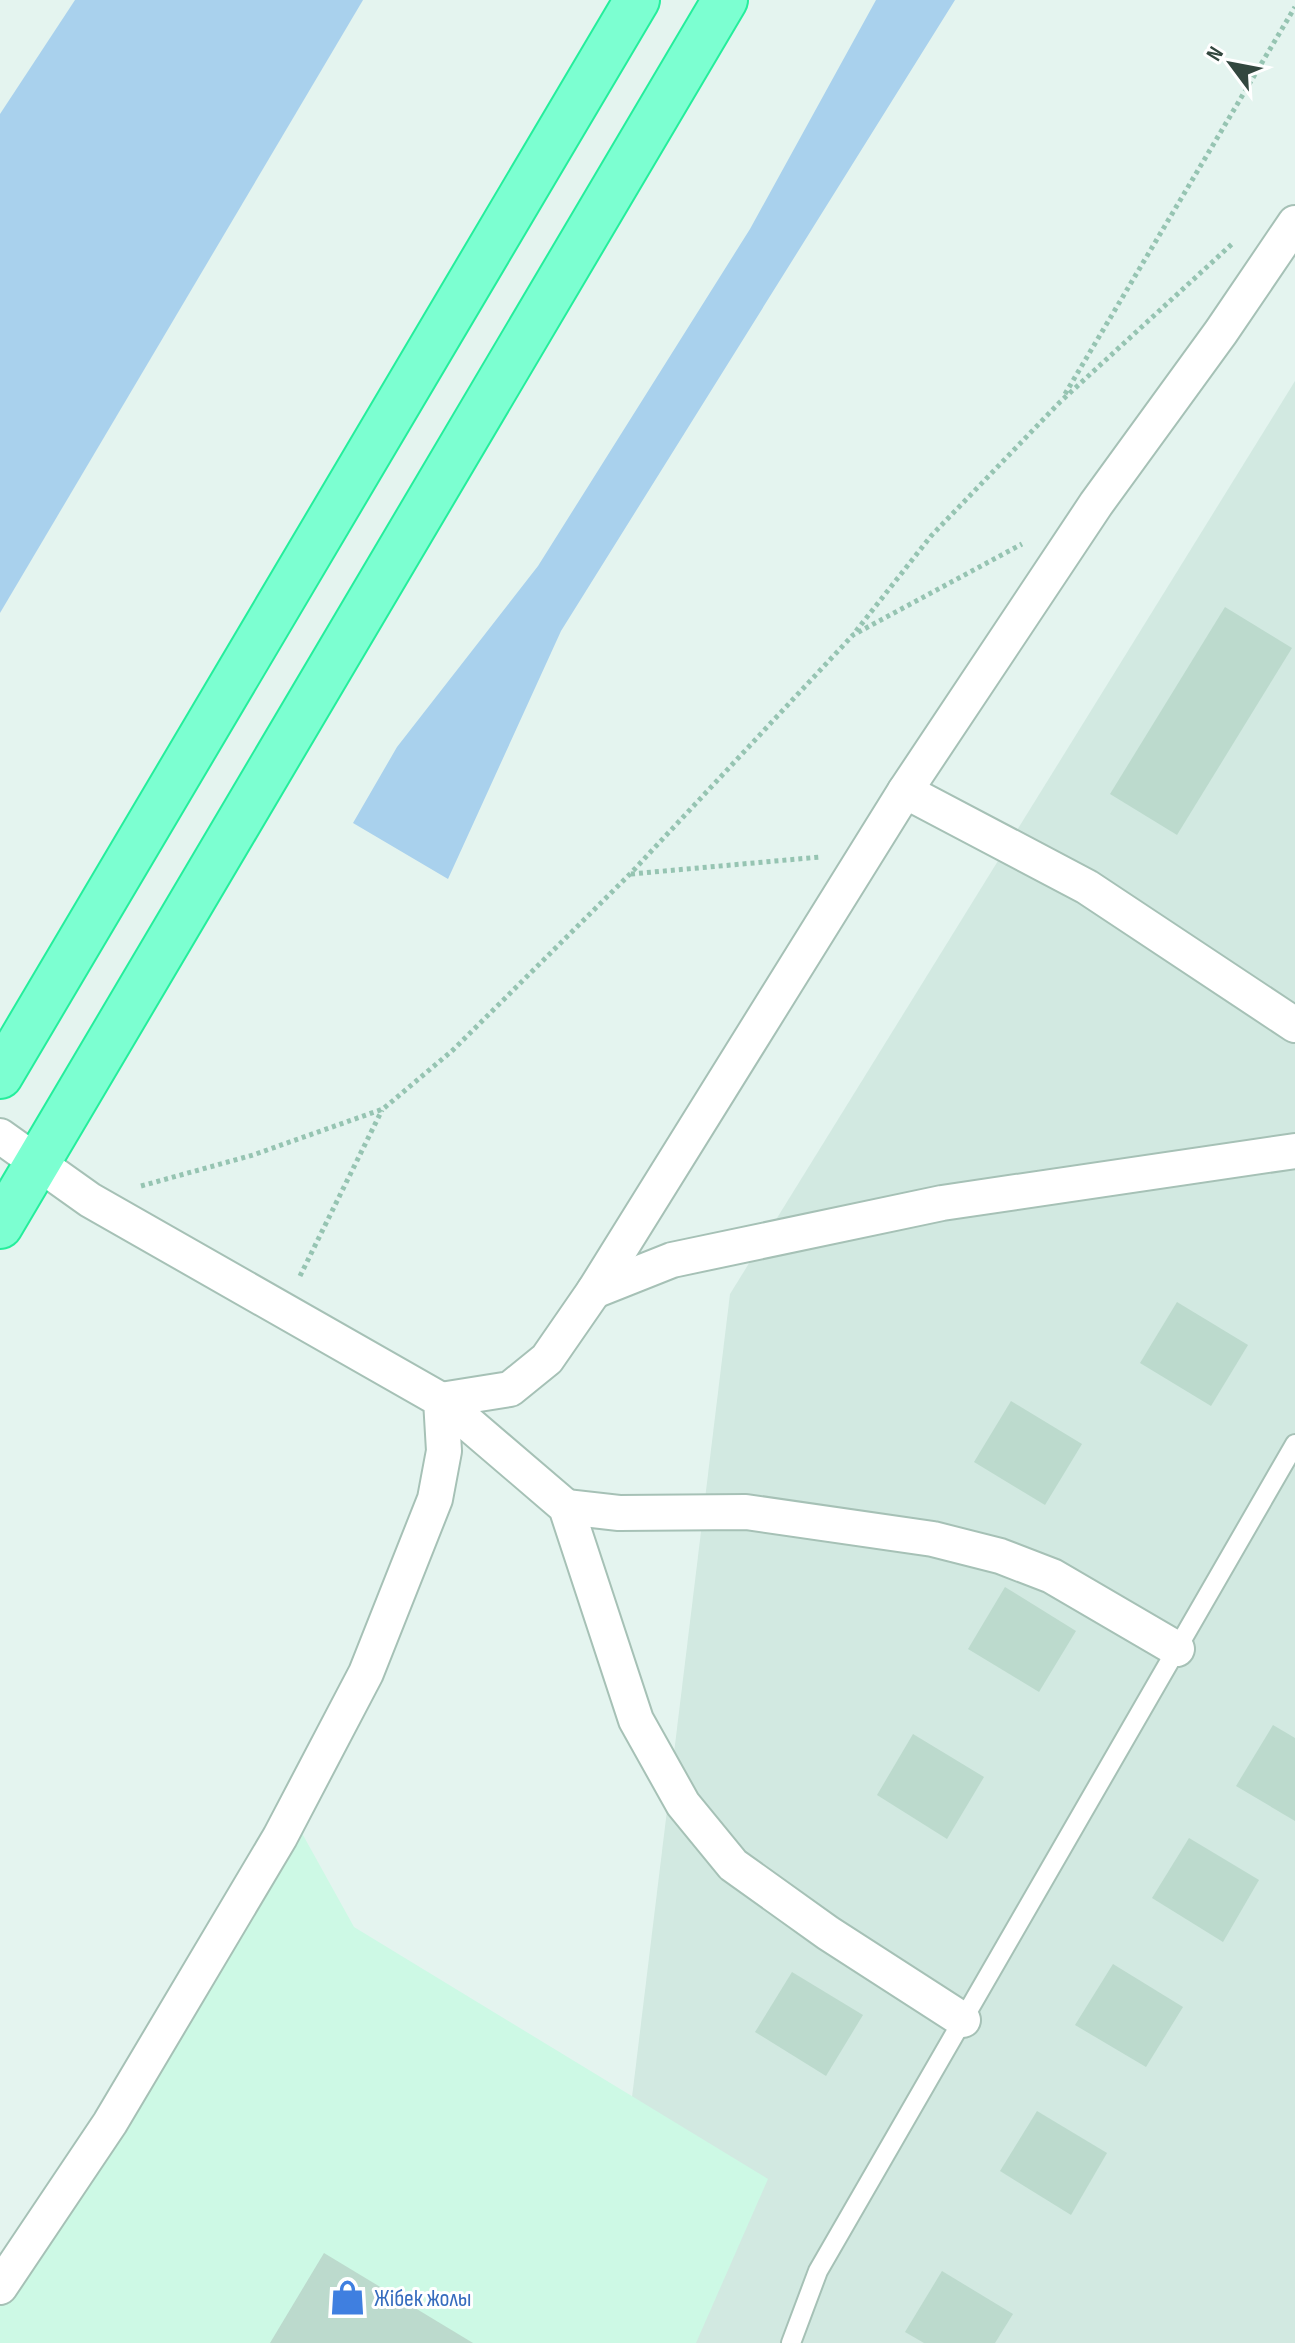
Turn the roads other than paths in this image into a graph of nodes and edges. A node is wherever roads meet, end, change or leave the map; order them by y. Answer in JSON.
{"nodes":[{"id":1,"x":637,"y":0,"type":"edge"},
{"id":2,"x":725,"y":0,"type":"edge"},
{"id":3,"x":1295,"y":223,"type":"edge"},
{"id":4,"x":905,"y":791,"type":"junction"},
{"id":5,"x":1295,"y":1025,"type":"edge"},
{"id":6,"x":0,"y":1076,"type":"edge"},
{"id":7,"x":0,"y":1136,"type":"edge"},
{"id":8,"x":1295,"y":1151,"type":"edge"},
{"id":9,"x":39,"y":1163,"type":"junction"},
{"id":10,"x":0,"y":1226,"type":"edge"},
{"id":11,"x":594,"y":1291,"type":"junction"},
{"id":12,"x":441,"y":1400,"type":"junction"},
{"id":13,"x":1295,"y":1444,"type":"edge"},
{"id":14,"x":566,"y":1507,"type":"junction"},
{"id":15,"x":1177,"y":1649,"type":"junction"},
{"id":16,"x":963,"y":2020,"type":"junction"},
{"id":17,"x":0,"y":2287,"type":"edge"},
{"id":18,"x":791,"y":2343,"type":"edge"}],
"edges":[{"from":1,"to":6,"type":"highway"},
{"from":2,"to":9,"type":"highway"},
{"from":3,"to":4,"type":"street"},
{"from":4,"to":5,"type":"street"},
{"from":4,"to":11,"type":"street"},
{"from":7,"to":9,"type":"street"},
{"from":8,"to":11,"type":"street"},
{"from":9,"to":10,"type":"highway"},
{"from":9,"to":12,"type":"street"},
{"from":11,"to":12,"type":"street"},
{"from":12,"to":14,"type":"street"},
{"from":12,"to":17,"type":"street"},
{"from":13,"to":15,"type":"lane"},
{"from":14,"to":15,"type":"street"},
{"from":14,"to":16,"type":"street"},
{"from":15,"to":16,"type":"lane"},
{"from":16,"to":18,"type":"lane"}]}
